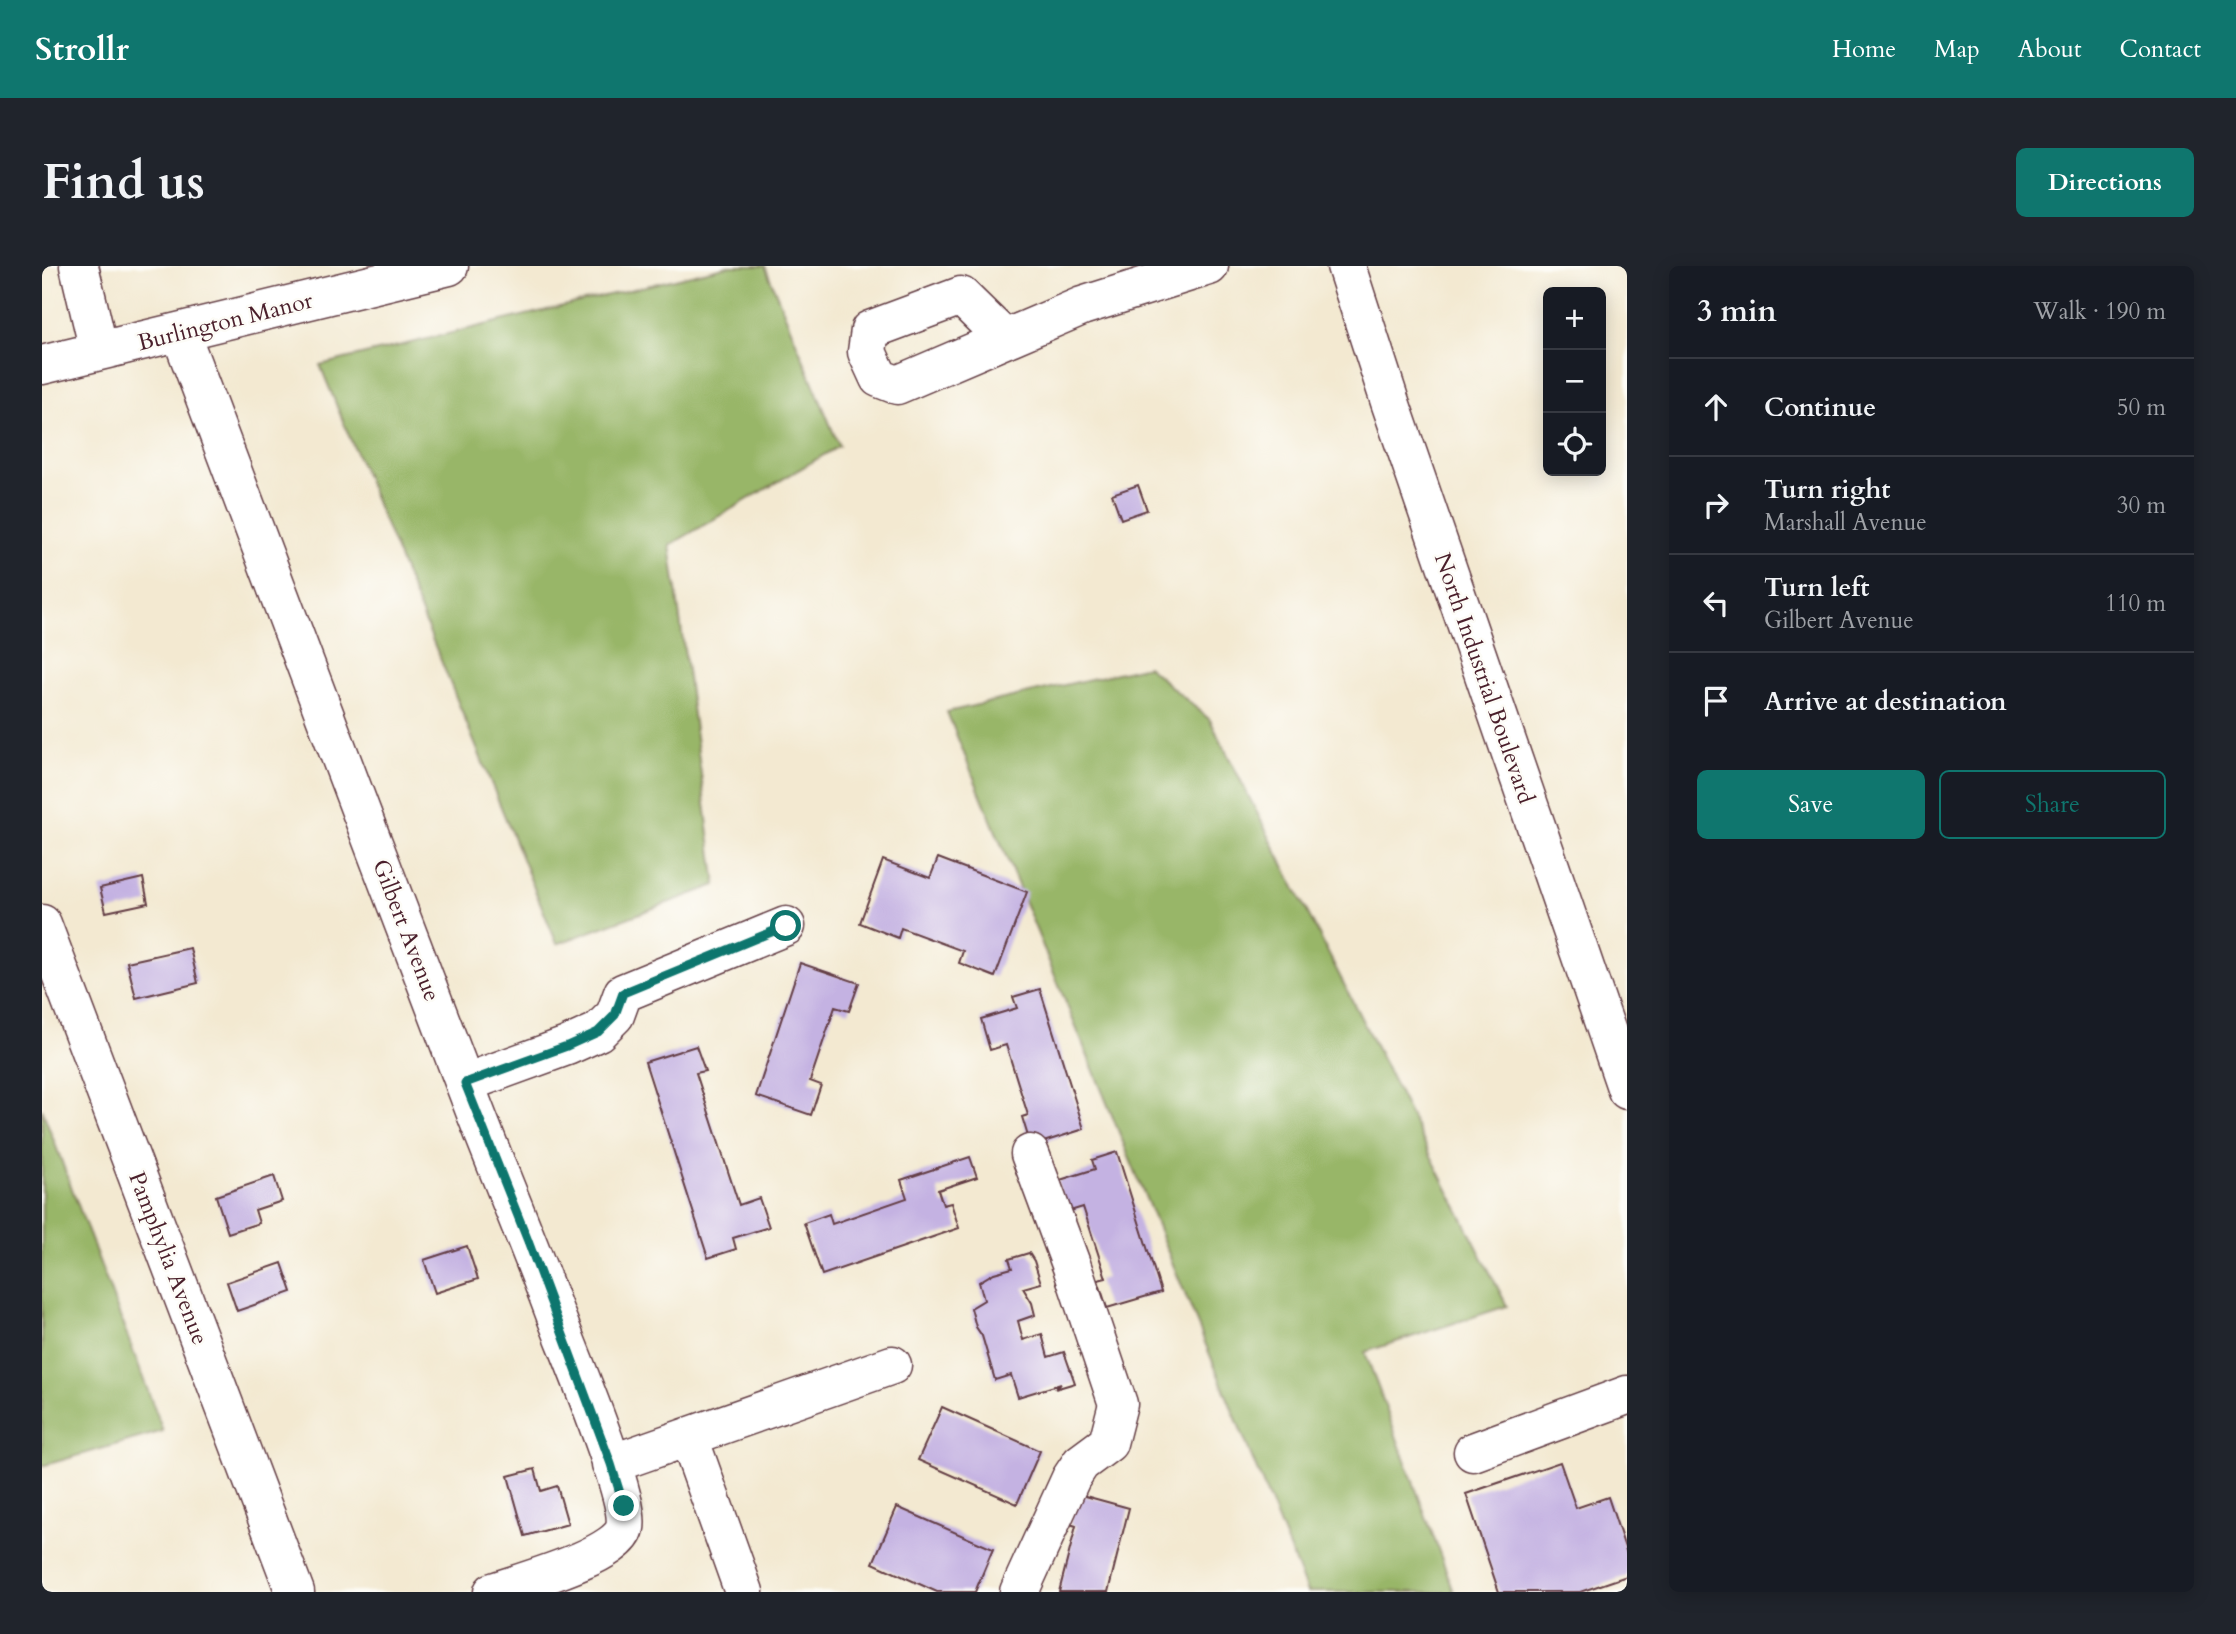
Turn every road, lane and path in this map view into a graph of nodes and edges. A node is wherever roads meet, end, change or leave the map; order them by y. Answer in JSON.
{"nodes":[{"id":1,"x":79,"y":266,"type":"edge"},
{"id":2,"x":449,"y":266,"type":"edge"},
{"id":3,"x":1209,"y":266,"type":"edge"},
{"id":4,"x":1346,"y":266,"type":"edge"},
{"id":5,"x":180,"y":332,"type":"junction"},
{"id":6,"x":1005,"y":339,"type":"dead end"},
{"id":7,"x":99,"y":351,"type":"junction"},
{"id":8,"x":42,"y":365,"type":"edge"},
{"id":9,"x":42,"y":924,"type":"edge"},
{"id":10,"x":786,"y":926,"type":"dead end"},
{"id":11,"x":465,"y":1083,"type":"junction"},
{"id":12,"x":1627,"y":1090,"type":"edge"},
{"id":13,"x":1030,"y":1154,"type":"dead end"},
{"id":14,"x":892,"y":1365,"type":"dead end"},
{"id":15,"x":1627,"y":1395,"type":"edge"},
{"id":16,"x":689,"y":1438,"type":"junction"},
{"id":17,"x":1473,"y":1452,"type":"dead end"},
{"id":18,"x":611,"y":1464,"type":"junction"},
{"id":19,"x":295,"y":1592,"type":"edge"},
{"id":20,"x":493,"y":1592,"type":"edge"},
{"id":21,"x":744,"y":1592,"type":"edge"},
{"id":22,"x":1019,"y":1592,"type":"edge"}],
"edges":[{"from":1,"to":7,"type":"street"},
{"from":2,"to":5,"type":"street","name":"Burlington Manor"},
{"from":3,"to":6,"type":"street"},
{"from":4,"to":12,"type":"street","name":"North Industrial Boulevard"},
{"from":5,"to":7,"type":"street","name":"Burlington Manor"},
{"from":5,"to":11,"type":"street","name":"Gilbert Avenue"},
{"from":7,"to":8,"type":"street","name":"Burlington Manor"},
{"from":9,"to":19,"type":"street","name":"Pamphylia Avenue"},
{"from":10,"to":11,"type":"street"},
{"from":11,"to":18,"type":"street","name":"Gilbert Avenue"},
{"from":13,"to":22,"type":"street"},
{"from":14,"to":16,"type":"street"},
{"from":15,"to":17,"type":"street"},
{"from":16,"to":18,"type":"street"},
{"from":16,"to":21,"type":"street"},
{"from":18,"to":20,"type":"street","name":"Gilbert Avenue"}]}
